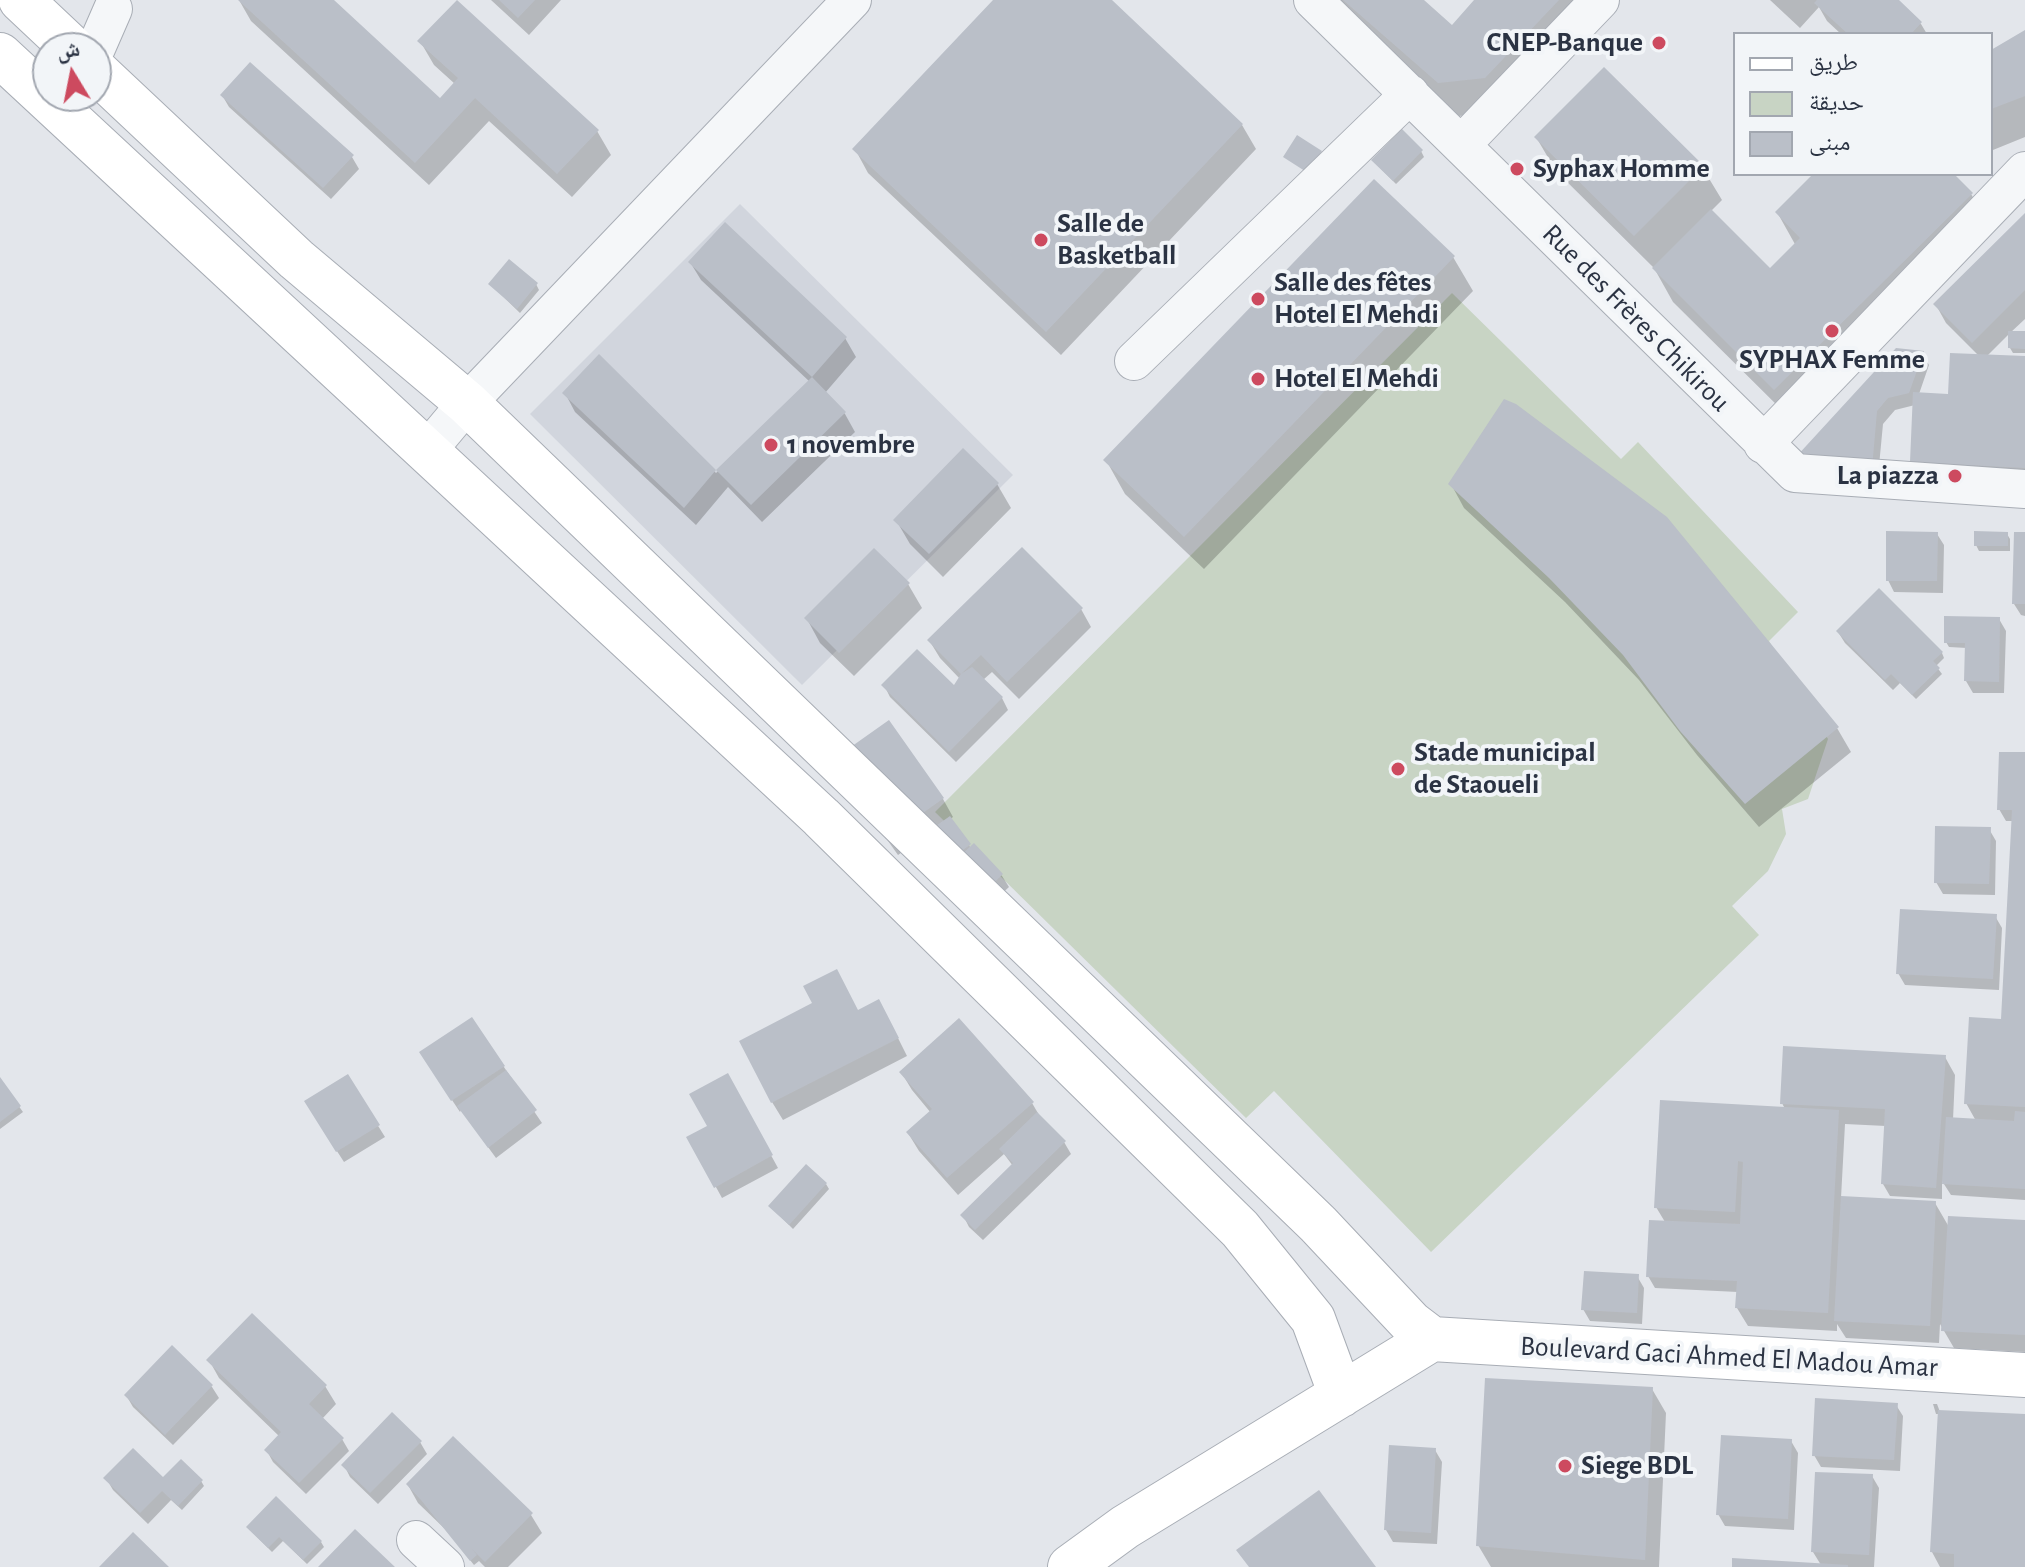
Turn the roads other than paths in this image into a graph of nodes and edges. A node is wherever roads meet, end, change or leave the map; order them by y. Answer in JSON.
{"nodes":[{"id":1,"x":21,"y":0,"type":"edge"},
{"id":2,"x":852,"y":0,"type":"edge"},
{"id":3,"x":1313,"y":0,"type":"edge"},
{"id":4,"x":1600,"y":0,"type":"edge"},
{"id":5,"x":113,"y":9,"type":"dead end"},
{"id":6,"x":55,"y":32,"type":"edge"},
{"id":7,"x":103,"y":32,"type":"edge"},
{"id":8,"x":0,"y":55,"type":"edge"},
{"id":9,"x":112,"y":86,"type":"edge"},
{"id":10,"x":1410,"y":94,"type":"junction"},
{"id":11,"x":1462,"y":144,"type":"junction"},
{"id":12,"x":2025,"y":171,"type":"edge"},
{"id":13,"x":1134,"y":361,"type":"dead end"},
{"id":14,"x":467,"y":403,"type":"junction"},
{"id":15,"x":1763,"y":444,"type":"junction"},
{"id":16,"x":426,"y":452,"type":"junction"},
{"id":17,"x":2025,"y":489,"type":"edge"},
{"id":18,"x":1432,"y":1339,"type":"junction"},
{"id":19,"x":2025,"y":1375,"type":"edge"},
{"id":20,"x":1341,"y":1395,"type":"junction"},
{"id":21,"x":416,"y":1540,"type":"dead end"},
{"id":22,"x":445,"y":1567,"type":"edge"},
{"id":23,"x":1070,"y":1567,"type":"edge"}],
"edges":[{"from":1,"to":6,"type":"main road"},
{"from":2,"to":14,"type":"street"},
{"from":3,"to":10,"type":"street","name":"Rue des Frères Chikirou"},
{"from":4,"to":11,"type":"street"},
{"from":5,"to":7,"type":"street"},
{"from":8,"to":16,"type":"main road"},
{"from":9,"to":14,"type":"main road"},
{"from":10,"to":11,"type":"street","name":"Rue des Frères Chikirou"},
{"from":10,"to":13,"type":"street"},
{"from":11,"to":15,"type":"street","name":"Rue des Frères Chikirou"},
{"from":12,"to":15,"type":"street"},
{"from":14,"to":16,"type":"street"},
{"from":14,"to":18,"type":"main road"},
{"from":15,"to":17,"type":"street","name":"Rue des Frères Chikirou"},
{"from":16,"to":20,"type":"main road"},
{"from":18,"to":19,"type":"main road","name":"Boulevard Gaci Ahmed El Madou Amar"},
{"from":18,"to":20,"type":"main road"},
{"from":20,"to":23,"type":"main road"},
{"from":21,"to":22,"type":"street"}]}
